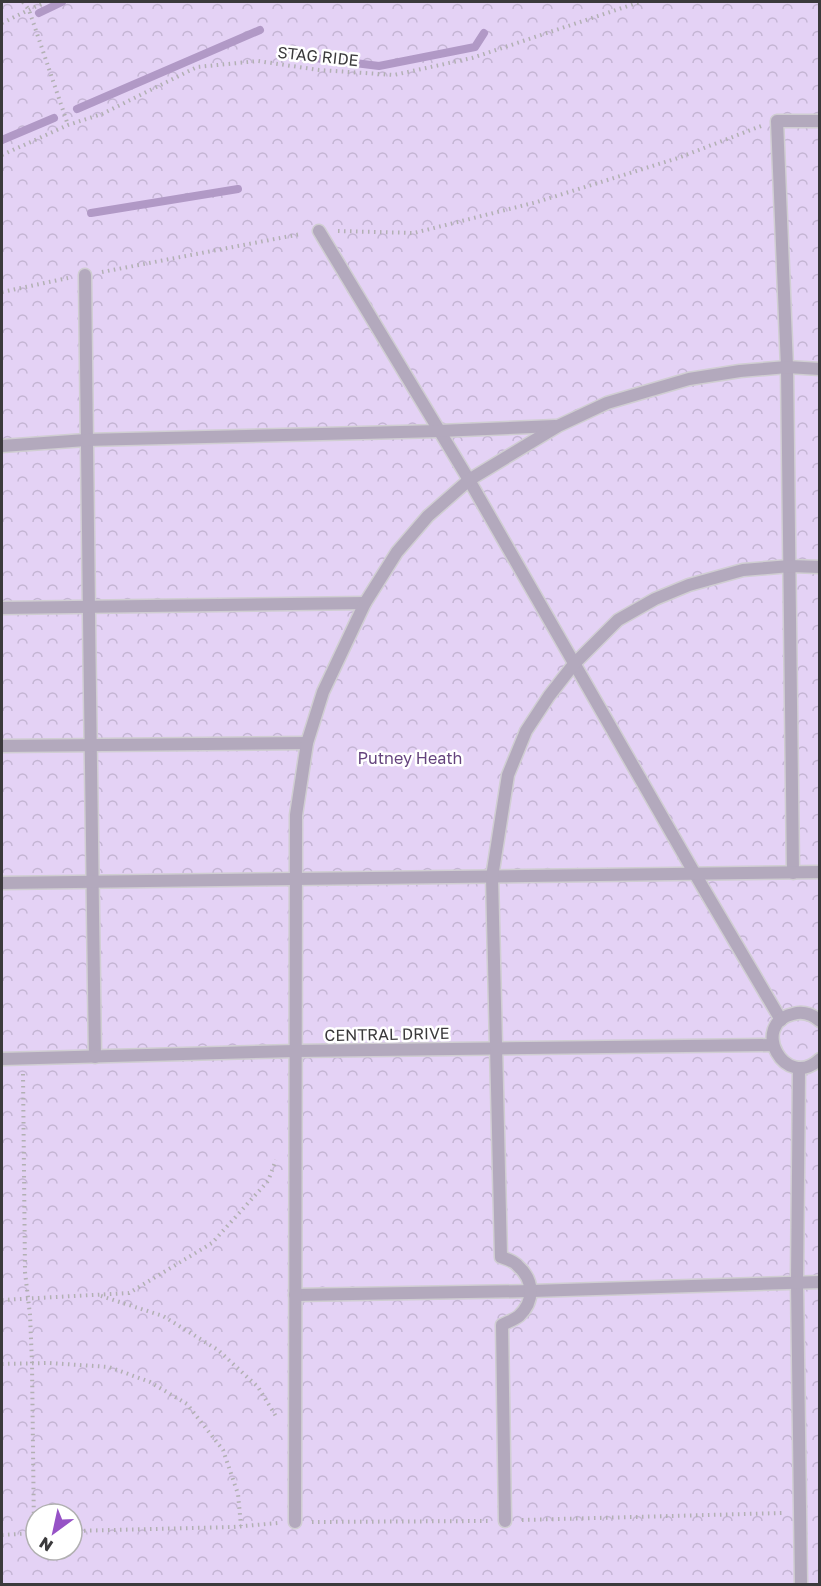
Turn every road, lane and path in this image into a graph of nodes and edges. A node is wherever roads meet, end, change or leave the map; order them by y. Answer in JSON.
{"nodes":[{"id":1,"x":23,"y":2,"type":"edge"},
{"id":2,"x":45,"y":2,"type":"edge"},
{"id":3,"x":640,"y":2,"type":"edge"},
{"id":4,"x":29,"y":10,"type":"junction"},
{"id":5,"x":2,"y":23,"type":"edge"},
{"id":6,"x":777,"y":121,"type":"junction"},
{"id":7,"x":819,"y":121,"type":"edge"},
{"id":8,"x":68,"y":126,"type":"junction"},
{"id":9,"x":2,"y":155,"type":"edge"},
{"id":10,"x":319,"y":231,"type":"junction"},
{"id":11,"x":86,"y":275,"type":"junction"},
{"id":12,"x":2,"y":292,"type":"edge"},
{"id":13,"x":787,"y":367,"type":"junction"},
{"id":14,"x":819,"y":369,"type":"edge"},
{"id":15,"x":558,"y":426,"type":"junction"},
{"id":16,"x":439,"y":431,"type":"junction"},
{"id":17,"x":86,"y":440,"type":"junction"},
{"id":18,"x":2,"y":447,"type":"edge"},
{"id":19,"x":470,"y":480,"type":"junction"},
{"id":20,"x":790,"y":566,"type":"junction"},
{"id":21,"x":819,"y":567,"type":"edge"},
{"id":22,"x":365,"y":603,"type":"junction"},
{"id":23,"x":90,"y":607,"type":"junction"},
{"id":24,"x":2,"y":608,"type":"edge"},
{"id":25,"x":574,"y":664,"type":"junction"},
{"id":26,"x":307,"y":743,"type":"junction"},
{"id":27,"x":92,"y":745,"type":"junction"},
{"id":28,"x":2,"y":746,"type":"edge"},
{"id":29,"x":819,"y":872,"type":"edge"},
{"id":30,"x":793,"y":873,"type":"junction"},
{"id":31,"x":695,"y":874,"type":"junction"},
{"id":32,"x":492,"y":877,"type":"junction"},
{"id":33,"x":296,"y":880,"type":"junction"},
{"id":34,"x":94,"y":882,"type":"junction"},
{"id":35,"x":2,"y":883,"type":"edge"},
{"id":36,"x":781,"y":1020,"type":"junction"},
{"id":37,"x":819,"y":1021,"type":"edge"},
{"id":38,"x":773,"y":1045,"type":"junction"},
{"id":39,"x":496,"y":1049,"type":"junction"},
{"id":40,"x":295,"y":1051,"type":"junction"},
{"id":41,"x":95,"y":1057,"type":"junction"},
{"id":42,"x":23,"y":1058,"type":"junction"},
{"id":43,"x":2,"y":1059,"type":"edge"},
{"id":44,"x":819,"y":1059,"type":"edge"},
{"id":45,"x":799,"y":1068,"type":"junction"},
{"id":46,"x":277,"y":1159,"type":"dead end"},
{"id":47,"x":797,"y":1282,"type":"junction"},
{"id":48,"x":819,"y":1282,"type":"edge"},
{"id":49,"x":532,"y":1291,"type":"junction"},
{"id":50,"x":97,"y":1295,"type":"junction"},
{"id":51,"x":295,"y":1295,"type":"junction"},
{"id":52,"x":28,"y":1298,"type":"junction"},
{"id":53,"x":2,"y":1300,"type":"edge"},
{"id":54,"x":32,"y":1363,"type":"junction"},
{"id":55,"x":2,"y":1364,"type":"edge"},
{"id":56,"x":295,"y":1447,"type":"junction"},
{"id":57,"x":34,"y":1502,"type":"edge"},
{"id":58,"x":800,"y":1513,"type":"junction"},
{"id":59,"x":505,"y":1521,"type":"junction"},
{"id":60,"x":295,"y":1522,"type":"junction"},
{"id":61,"x":241,"y":1526,"type":"junction"},
{"id":62,"x":84,"y":1531,"type":"edge"},
{"id":63,"x":24,"y":1534,"type":"edge"},
{"id":64,"x":2,"y":1535,"type":"edge"},
{"id":65,"x":801,"y":1584,"type":"edge"}],
"edges":[{"from":1,"to":4,"type":"path"},
{"from":2,"to":4,"type":"path"},
{"from":3,"to":8,"type":"path","name":"STAG RIDE"},
{"from":4,"to":5,"type":"path"},
{"from":4,"to":8,"type":"path"},
{"from":6,"to":7,"type":"lane"},
{"from":6,"to":10,"type":"path"},
{"from":6,"to":13,"type":"lane"},
{"from":8,"to":9,"type":"path","name":"STAG RIDE"},
{"from":10,"to":11,"type":"path"},
{"from":10,"to":16,"type":"lane"},
{"from":11,"to":12,"type":"path"},
{"from":11,"to":17,"type":"lane"},
{"from":13,"to":14,"type":"lane"},
{"from":13,"to":15,"type":"lane"},
{"from":13,"to":20,"type":"lane"},
{"from":15,"to":16,"type":"lane"},
{"from":15,"to":19,"type":"lane"},
{"from":16,"to":17,"type":"lane"},
{"from":16,"to":19,"type":"lane"},
{"from":17,"to":18,"type":"lane"},
{"from":17,"to":23,"type":"lane"},
{"from":19,"to":22,"type":"lane"},
{"from":19,"to":25,"type":"lane"},
{"from":20,"to":21,"type":"lane"},
{"from":20,"to":25,"type":"lane"},
{"from":20,"to":30,"type":"lane"},
{"from":22,"to":23,"type":"lane"},
{"from":22,"to":26,"type":"lane"},
{"from":23,"to":24,"type":"lane"},
{"from":23,"to":27,"type":"lane"},
{"from":25,"to":31,"type":"lane"},
{"from":25,"to":32,"type":"lane"},
{"from":26,"to":27,"type":"lane"},
{"from":26,"to":33,"type":"lane"},
{"from":27,"to":28,"type":"lane"},
{"from":27,"to":34,"type":"lane"},
{"from":29,"to":30,"type":"lane"},
{"from":30,"to":31,"type":"lane"},
{"from":31,"to":32,"type":"lane"},
{"from":31,"to":36,"type":"lane"},
{"from":32,"to":33,"type":"lane"},
{"from":32,"to":39,"type":"lane"},
{"from":33,"to":34,"type":"lane"},
{"from":33,"to":40,"type":"lane"},
{"from":34,"to":35,"type":"lane"},
{"from":34,"to":41,"type":"lane"},
{"from":36,"to":37,"type":"lane"},
{"from":36,"to":38,"type":"lane"},
{"from":38,"to":39,"type":"lane","name":"CENTRAL DRIVE"},
{"from":38,"to":45,"type":"lane"},
{"from":39,"to":40,"type":"lane","name":"CENTRAL DRIVE"},
{"from":39,"to":49,"type":"lane"},
{"from":40,"to":41,"type":"lane","name":"CENTRAL DRIVE"},
{"from":40,"to":51,"type":"lane"},
{"from":41,"to":42,"type":"lane","name":"CENTRAL DRIVE"},
{"from":42,"to":43,"type":"lane","name":"CENTRAL DRIVE"},
{"from":42,"to":52,"type":"path"},
{"from":44,"to":45,"type":"lane"},
{"from":45,"to":47,"type":"lane"},
{"from":46,"to":50,"type":"path"},
{"from":47,"to":48,"type":"lane"},
{"from":47,"to":49,"type":"lane"},
{"from":47,"to":58,"type":"lane"},
{"from":49,"to":51,"type":"lane"},
{"from":49,"to":59,"type":"lane"},
{"from":50,"to":52,"type":"path"},
{"from":50,"to":56,"type":"path"},
{"from":51,"to":56,"type":"lane"},
{"from":52,"to":53,"type":"path"},
{"from":52,"to":54,"type":"path"},
{"from":54,"to":55,"type":"path"},
{"from":54,"to":57,"type":"path"},
{"from":54,"to":61,"type":"path"},
{"from":56,"to":60,"type":"lane"},
{"from":58,"to":59,"type":"path"},
{"from":58,"to":65,"type":"lane"},
{"from":59,"to":60,"type":"path"},
{"from":60,"to":61,"type":"path"},
{"from":61,"to":62,"type":"path"},
{"from":63,"to":64,"type":"path"}]}
